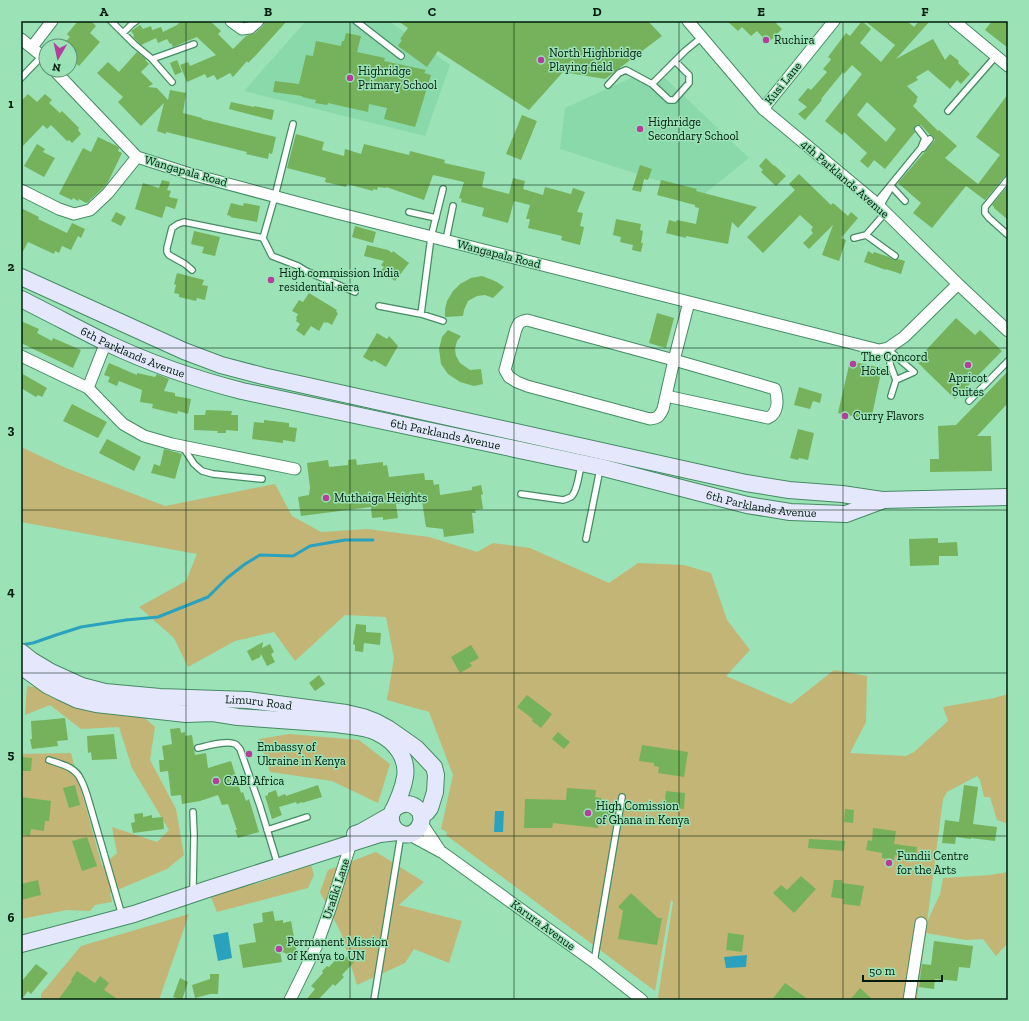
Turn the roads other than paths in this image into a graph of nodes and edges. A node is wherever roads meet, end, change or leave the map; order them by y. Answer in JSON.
{"nodes":[{"id":1,"x":52,"y":21,"type":"edge"},
{"id":2,"x":111,"y":21,"type":"edge"},
{"id":3,"x":136,"y":21,"type":"edge"},
{"id":4,"x":231,"y":21,"type":"edge"},
{"id":5,"x":258,"y":21,"type":"edge"},
{"id":6,"x":356,"y":21,"type":"edge"},
{"id":7,"x":688,"y":21,"type":"edge"},
{"id":8,"x":834,"y":21,"type":"edge"},
{"id":9,"x":954,"y":21,"type":"edge"},
{"id":10,"x":123,"y":33,"type":"junction"},
{"id":11,"x":702,"y":37,"type":"junction"},
{"id":12,"x":21,"y":39,"type":"edge"},
{"id":13,"x":194,"y":44,"type":"dead end"},
{"id":14,"x":32,"y":47,"type":"junction"},
{"id":15,"x":38,"y":52,"type":"edge"},
{"id":16,"x":400,"y":56,"type":"dead end"},
{"id":17,"x":996,"y":56,"type":"junction"},
{"id":18,"x":152,"y":59,"type":"junction"},
{"id":19,"x":675,"y":61,"type":"junction"},
{"id":20,"x":38,"y":63,"type":"edge"},
{"id":21,"x":1008,"y":66,"type":"edge"},
{"id":22,"x":21,"y":78,"type":"edge"},
{"id":23,"x":62,"y":78,"type":"edge"},
{"id":24,"x":172,"y":82,"type":"dead end"},
{"id":25,"x":652,"y":84,"type":"junction"},
{"id":26,"x":608,"y":85,"type":"dead end"},
{"id":27,"x":763,"y":109,"type":"junction"},
{"id":28,"x":948,"y":111,"type":"dead end"},
{"id":29,"x":293,"y":124,"type":"dead end"},
{"id":30,"x":918,"y":129,"type":"dead end"},
{"id":31,"x":930,"y":139,"type":"dead end"},
{"id":32,"x":137,"y":157,"type":"junction"},
{"id":33,"x":1008,"y":179,"type":"edge"},
{"id":34,"x":892,"y":187,"type":"junction"},
{"id":35,"x":443,"y":188,"type":"dead end"},
{"id":36,"x":21,"y":190,"type":"edge"},
{"id":37,"x":275,"y":196,"type":"junction"},
{"id":38,"x":905,"y":201,"type":"dead end"},
{"id":39,"x":453,"y":206,"type":"dead end"},
{"id":40,"x":880,"y":207,"type":"junction"},
{"id":41,"x":409,"y":212,"type":"dead end"},
{"id":42,"x":436,"y":218,"type":"junction"},
{"id":43,"x":866,"y":235,"type":"junction"},
{"id":44,"x":1008,"y":235,"type":"edge"},
{"id":45,"x":431,"y":237,"type":"junction"},
{"id":46,"x":263,"y":238,"type":"junction"},
{"id":47,"x":854,"y":238,"type":"dead end"},
{"id":48,"x":446,"y":240,"type":"junction"},
{"id":49,"x":895,"y":256,"type":"dead end"},
{"id":50,"x":192,"y":270,"type":"dead end"},
{"id":51,"x":21,"y":277,"type":"edge"},
{"id":52,"x":958,"y":284,"type":"junction"},
{"id":53,"x":354,"y":292,"type":"dead end"},
{"id":54,"x":21,"y":299,"type":"edge"},
{"id":55,"x":689,"y":302,"type":"junction"},
{"id":56,"x":379,"y":306,"type":"dead end"},
{"id":57,"x":421,"y":314,"type":"junction"},
{"id":58,"x":443,"y":321,"type":"dead end"},
{"id":59,"x":1008,"y":331,"type":"edge"},
{"id":60,"x":106,"y":342,"type":"junction"},
{"id":61,"x":890,"y":350,"type":"junction"},
{"id":62,"x":21,"y":356,"type":"edge"},
{"id":63,"x":674,"y":360,"type":"junction"},
{"id":64,"x":1008,"y":361,"type":"edge"},
{"id":65,"x":896,"y":380,"type":"junction"},
{"id":66,"x":88,"y":388,"type":"junction"},
{"id":67,"x":666,"y":396,"type":"junction"},
{"id":68,"x":891,"y":396,"type":"dead end"},
{"id":69,"x":970,"y":401,"type":"dead end"},
{"id":70,"x":183,"y":447,"type":"junction"},
{"id":71,"x":582,"y":462,"type":"junction"},
{"id":72,"x":600,"y":467,"type":"junction"},
{"id":73,"x":295,"y":469,"type":"dead end"},
{"id":74,"x":262,"y":479,"type":"dead end"},
{"id":75,"x":521,"y":494,"type":"dead end"},
{"id":76,"x":1008,"y":497,"type":"edge"},
{"id":77,"x":882,"y":500,"type":"junction"},
{"id":78,"x":586,"y":539,"type":"dead end"},
{"id":79,"x":21,"y":652,"type":"edge"},
{"id":80,"x":21,"y":666,"type":"edge"},
{"id":81,"x":198,"y":748,"type":"dead end"},
{"id":82,"x":49,"y":760,"type":"dead end"},
{"id":83,"x":622,"y":797,"type":"dead end"},
{"id":84,"x":193,"y":812,"type":"dead end"},
{"id":85,"x":392,"y":813,"type":"junction"},
{"id":86,"x":307,"y":817,"type":"dead end"},
{"id":87,"x":421,"y":819,"type":"junction"},
{"id":88,"x":267,"y":830,"type":"junction"},
{"id":89,"x":402,"y":833,"type":"junction"},
{"id":90,"x":351,"y":843,"type":"junction"},
{"id":91,"x":442,"y":853,"type":"junction"},
{"id":92,"x":277,"y":862,"type":"junction"},
{"id":93,"x":192,"y":888,"type":"junction"},
{"id":94,"x":121,"y":912,"type":"junction"},
{"id":95,"x":921,"y":923,"type":"dead end"},
{"id":96,"x":21,"y":934,"type":"edge"},
{"id":97,"x":21,"y":944,"type":"edge"},
{"id":98,"x":594,"y":962,"type":"junction"},
{"id":99,"x":290,"y":1000,"type":"edge"},
{"id":100,"x":374,"y":1000,"type":"edge"},
{"id":101,"x":642,"y":1000,"type":"edge"},
{"id":102,"x":909,"y":1000,"type":"edge"}],
"edges":[{"from":1,"to":14,"type":"street"},
{"from":2,"to":10,"type":"lane"},
{"from":3,"to":10,"type":"lane"},
{"from":4,"to":5,"type":"street"},
{"from":6,"to":16,"type":"lane"},
{"from":7,"to":11,"type":"street","name":"4th Parklands Avenue"},
{"from":8,"to":27,"type":"street","name":"Kusi Lane"},
{"from":9,"to":17,"type":"street"},
{"from":10,"to":18,"type":"lane"},
{"from":11,"to":19,"type":"lane"},
{"from":11,"to":27,"type":"street","name":"4th Parklands Avenue"},
{"from":12,"to":14,"type":"street"},
{"from":13,"to":18,"type":"lane"},
{"from":14,"to":15,"type":"street"},
{"from":17,"to":21,"type":"street"},
{"from":17,"to":28,"type":"lane"},
{"from":18,"to":24,"type":"lane"},
{"from":19,"to":25,"type":"lane"},
{"from":19,"to":25,"type":"lane"},
{"from":20,"to":22,"type":"lane"},
{"from":23,"to":32,"type":"street","name":"Wangapala Road"},
{"from":25,"to":26,"type":"lane"},
{"from":27,"to":40,"type":"street","name":"4th Parklands Avenue"},
{"from":29,"to":37,"type":"lane"},
{"from":30,"to":40,"type":"lane"},
{"from":31,"to":34,"type":"lane"},
{"from":32,"to":36,"type":"street"},
{"from":32,"to":37,"type":"street","name":"Wangapala Road"},
{"from":33,"to":44,"type":"lane"},
{"from":34,"to":38,"type":"lane"},
{"from":34,"to":40,"type":"lane"},
{"from":35,"to":42,"type":"lane"},
{"from":37,"to":45,"type":"street","name":"Wangapala Road"},
{"from":37,"to":46,"type":"lane"},
{"from":39,"to":48,"type":"lane"},
{"from":40,"to":43,"type":"lane"},
{"from":40,"to":52,"type":"street","name":"4th Parklands Avenue"},
{"from":41,"to":42,"type":"lane"},
{"from":42,"to":45,"type":"lane"},
{"from":43,"to":47,"type":"lane"},
{"from":43,"to":49,"type":"lane"},
{"from":45,"to":48,"type":"street","name":"Wangapala Road"},
{"from":45,"to":57,"type":"lane"},
{"from":46,"to":50,"type":"lane"},
{"from":46,"to":53,"type":"lane"},
{"from":48,"to":55,"type":"street","name":"Wangapala Road"},
{"from":51,"to":77,"type":"street","name":"6th Parklands Avenue"},
{"from":52,"to":59,"type":"street","name":"4th Parklands Avenue"},
{"from":52,"to":61,"type":"street"},
{"from":54,"to":60,"type":"street","name":"6th Parklands Avenue"},
{"from":55,"to":61,"type":"street","name":"Wangapala Road"},
{"from":55,"to":63,"type":"street"},
{"from":56,"to":57,"type":"lane"},
{"from":57,"to":58,"type":"lane"},
{"from":60,"to":66,"type":"street"},
{"from":60,"to":71,"type":"street","name":"6th Parklands Avenue"},
{"from":61,"to":65,"type":"lane"},
{"from":61,"to":65,"type":"lane"},
{"from":62,"to":66,"type":"street"},
{"from":63,"to":67,"type":"street"},
{"from":63,"to":67,"type":"street"},
{"from":63,"to":67,"type":"street"},
{"from":64,"to":69,"type":"lane"},
{"from":65,"to":68,"type":"lane"},
{"from":66,"to":70,"type":"street"},
{"from":70,"to":73,"type":"street"},
{"from":70,"to":74,"type":"lane"},
{"from":71,"to":72,"type":"street","name":"6th Parklands Avenue"},
{"from":71,"to":75,"type":"lane"},
{"from":72,"to":77,"type":"street","name":"6th Parklands Avenue"},
{"from":72,"to":78,"type":"lane"},
{"from":76,"to":77,"type":"street","name":"6th Parklands Avenue"},
{"from":79,"to":87,"type":"street","name":"Limuru Road"},
{"from":80,"to":85,"type":"street"},
{"from":81,"to":88,"type":"lane"},
{"from":82,"to":94,"type":"lane"},
{"from":83,"to":98,"type":"lane"},
{"from":84,"to":93,"type":"lane"},
{"from":85,"to":87,"type":"street"},
{"from":85,"to":89,"type":"street"},
{"from":85,"to":92,"type":"street"},
{"from":86,"to":88,"type":"lane"},
{"from":87,"to":89,"type":"street"},
{"from":87,"to":91,"type":"street","name":"Karura Avenue"},
{"from":88,"to":92,"type":"lane"},
{"from":89,"to":90,"type":"street"},
{"from":89,"to":91,"type":"street","name":"Karura Avenue"},
{"from":89,"to":100,"type":"lane"},
{"from":90,"to":97,"type":"street"},
{"from":90,"to":99,"type":"street","name":"Urafiki Lane"},
{"from":91,"to":98,"type":"street","name":"Karura Avenue"},
{"from":92,"to":93,"type":"street"},
{"from":93,"to":94,"type":"street"},
{"from":94,"to":96,"type":"street"},
{"from":95,"to":102,"type":"street"},
{"from":98,"to":101,"type":"street","name":"Karura Avenue"}]}
